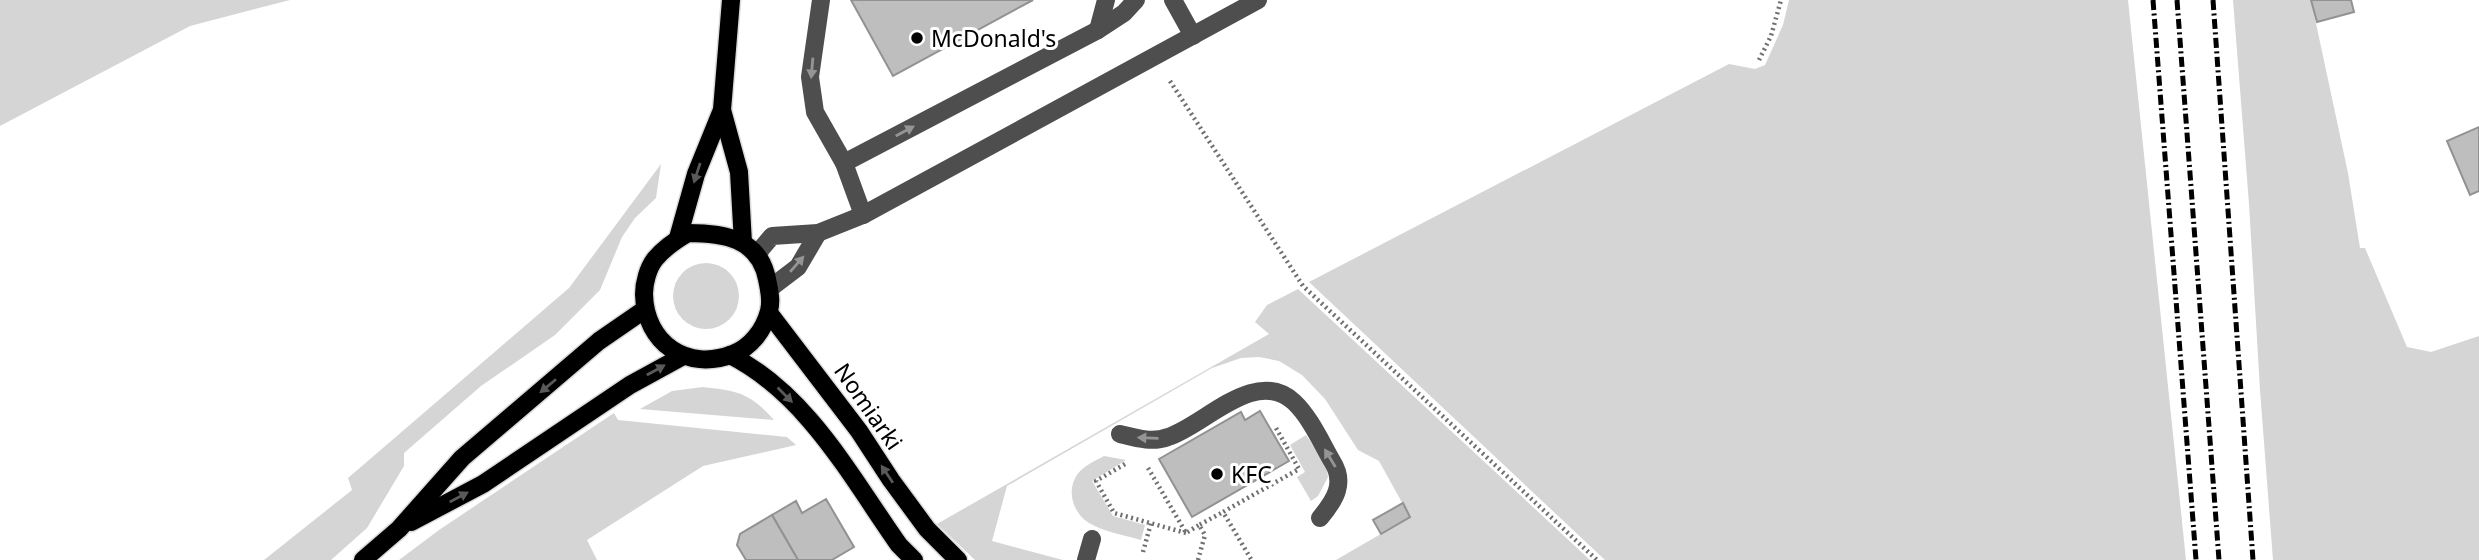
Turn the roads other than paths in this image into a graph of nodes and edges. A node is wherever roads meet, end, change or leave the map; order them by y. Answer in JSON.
{"nodes":[{"id":1,"x":731,"y":0,"type":"edge"},
{"id":2,"x":821,"y":0,"type":"edge"},
{"id":3,"x":1106,"y":0,"type":"edge"},
{"id":4,"x":1136,"y":0,"type":"edge"},
{"id":5,"x":1173,"y":0,"type":"edge"},
{"id":6,"x":1258,"y":0,"type":"edge"},
{"id":7,"x":1098,"y":30,"type":"junction"},
{"id":8,"x":1193,"y":36,"type":"junction"},
{"id":9,"x":722,"y":110,"type":"junction"},
{"id":10,"x":844,"y":163,"type":"junction"},
{"id":11,"x":863,"y":215,"type":"junction"},
{"id":12,"x":818,"y":233,"type":"junction"},
{"id":13,"x":678,"y":238,"type":"junction"},
{"id":14,"x":749,"y":249,"type":"junction"},
{"id":15,"x":769,"y":289,"type":"junction"},
{"id":16,"x":644,"y":310,"type":"junction"},
{"id":17,"x":769,"y":313,"type":"junction"},
{"id":18,"x":730,"y":355,"type":"junction"},
{"id":19,"x":683,"y":356,"type":"junction"},
{"id":20,"x":1120,"y":434,"type":"dead end"},
{"id":21,"x":1320,"y":518,"type":"dead end"},
{"id":22,"x":399,"y":529,"type":"junction"},
{"id":23,"x":1092,"y":538,"type":"dead end"},
{"id":24,"x":363,"y":560,"type":"edge"},
{"id":25,"x":914,"y":560,"type":"edge"},
{"id":26,"x":958,"y":560,"type":"edge"},
{"id":27,"x":1086,"y":560,"type":"edge"}],
"edges":[{"from":1,"to":9,"type":"main road"},
{"from":2,"to":10,"type":"lane","one_way":true},
{"from":3,"to":7,"type":"lane"},
{"from":4,"to":7,"type":"lane"},
{"from":5,"to":8,"type":"lane"},
{"from":6,"to":8,"type":"lane"},
{"from":10,"to":7,"type":"lane","one_way":true},
{"from":8,"to":11,"type":"lane"},
{"from":9,"to":13,"type":"main road","one_way":true},
{"from":9,"to":14,"type":"main road"},
{"from":10,"to":11,"type":"lane"},
{"from":11,"to":12,"type":"lane"},
{"from":12,"to":14,"type":"lane"},
{"from":15,"to":12,"type":"lane","one_way":true},
{"from":13,"to":14,"type":"main road"},
{"from":13,"to":16,"type":"main road"},
{"from":14,"to":15,"type":"main road"},
{"from":15,"to":17,"type":"main road"},
{"from":16,"to":19,"type":"main road"},
{"from":16,"to":22,"type":"main road","one_way":true},
{"from":17,"to":18,"type":"main road"},
{"from":26,"to":17,"type":"main road","name":"Nomiarki","one_way":true},
{"from":18,"to":19,"type":"main road"},
{"from":18,"to":25,"type":"main road","one_way":true},
{"from":22,"to":19,"type":"main road","one_way":true},
{"from":21,"to":20,"type":"lane","one_way":true},
{"from":22,"to":24,"type":"main road"},
{"from":23,"to":27,"type":"lane"}]}
